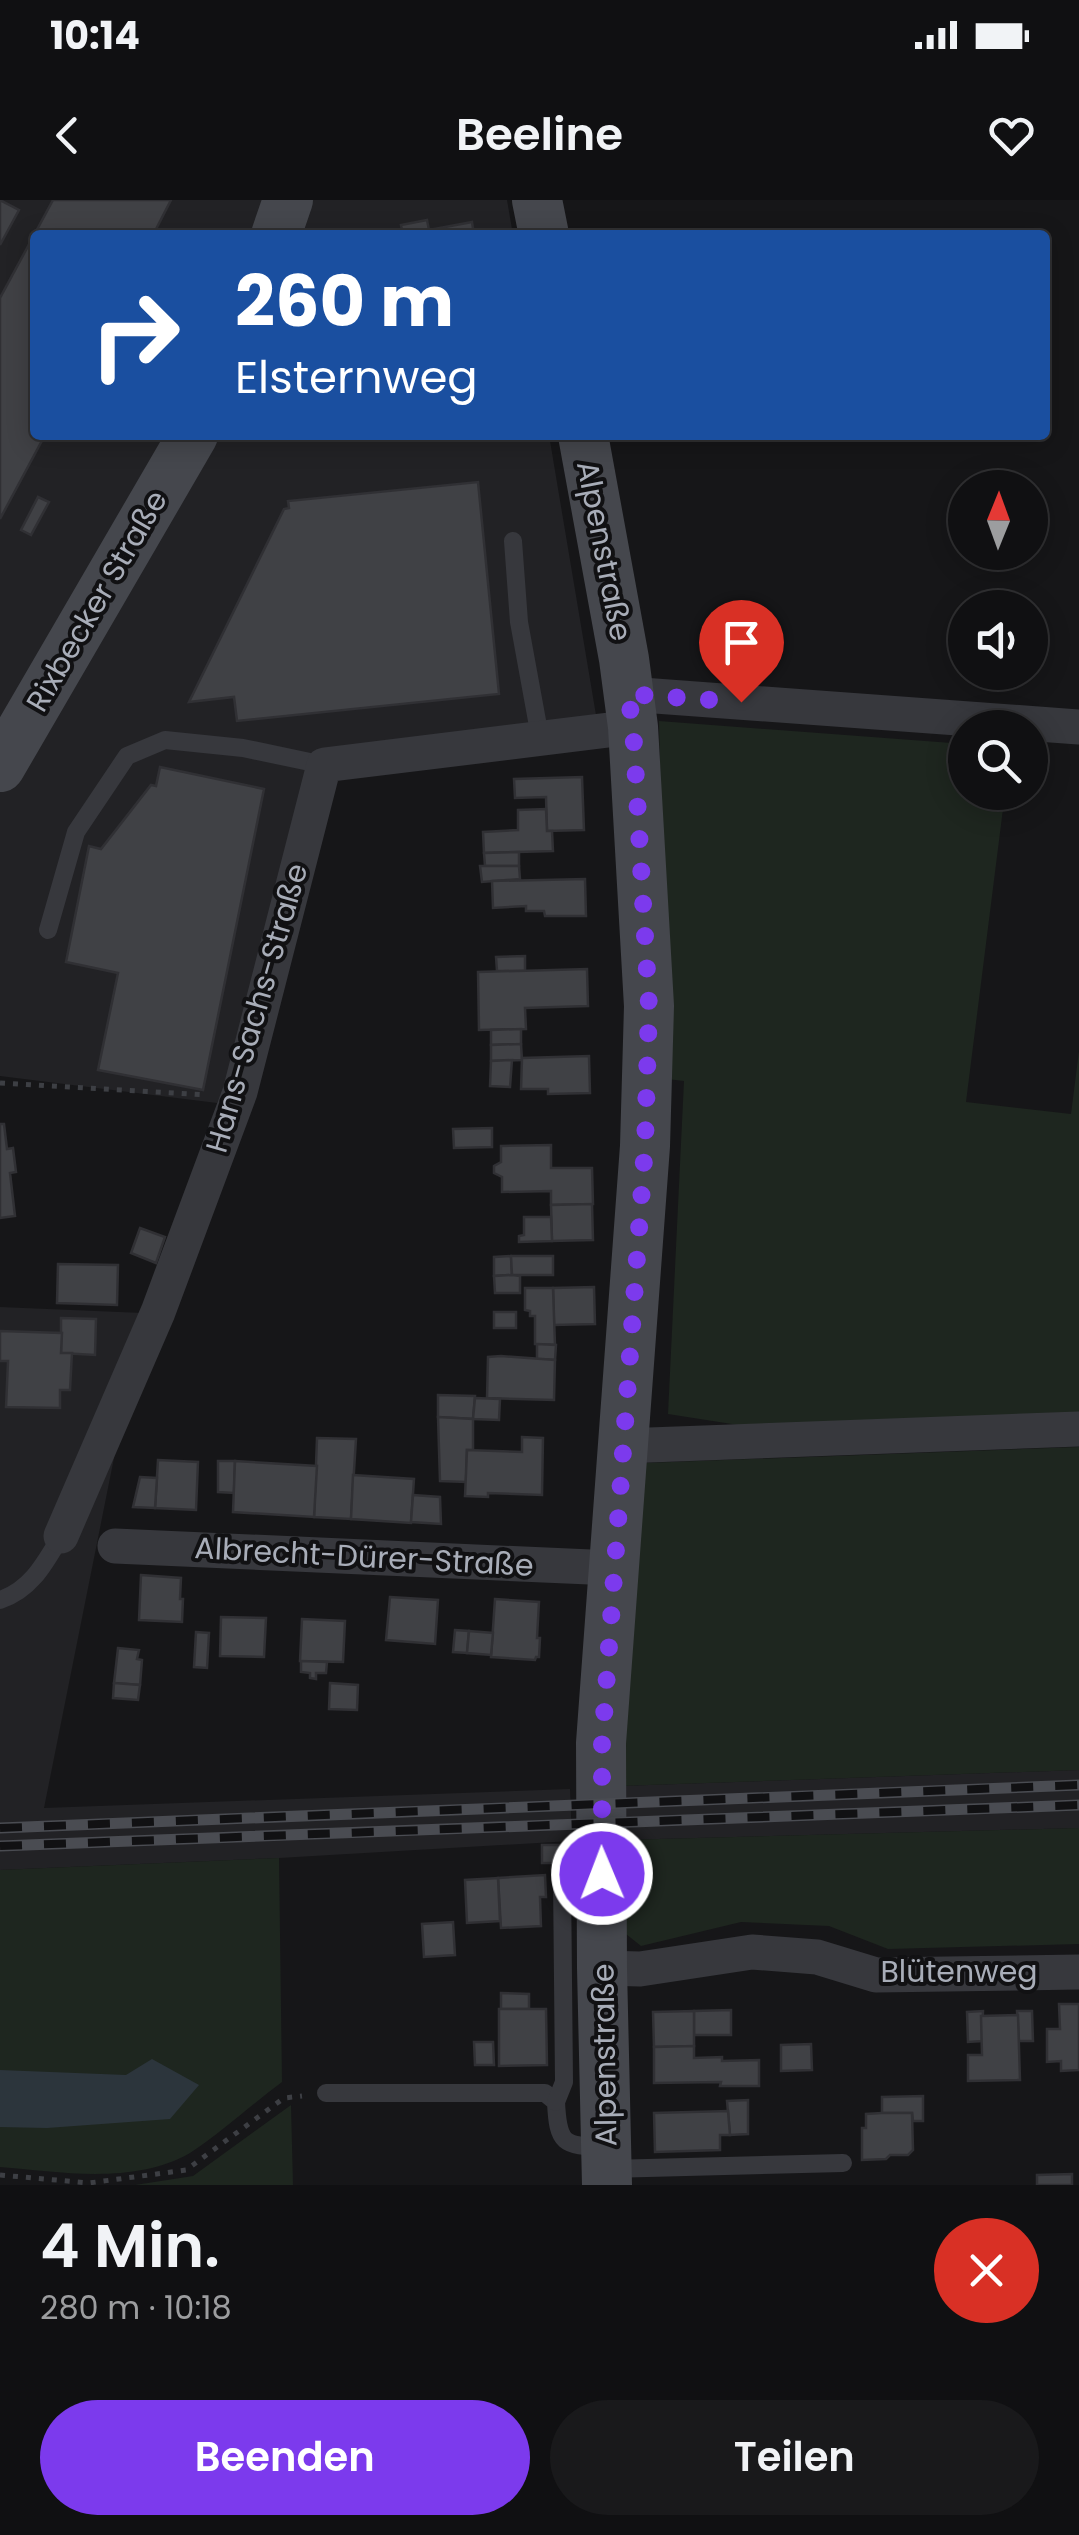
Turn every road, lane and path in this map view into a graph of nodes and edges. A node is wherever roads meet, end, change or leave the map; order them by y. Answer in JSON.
{"nodes":[{"id":1,"x":288,"y":200,"type":"edge"},
{"id":2,"x":537,"y":200,"type":"edge"},
{"id":3,"x":278,"y":230,"type":"edge"},
{"id":4,"x":543,"y":230,"type":"edge"},
{"id":5,"x":190,"y":440,"type":"edge"},
{"id":6,"x":583,"y":440,"type":"edge"},
{"id":7,"x":513,"y":541,"type":"dead end"},
{"id":8,"x":630,"y":710,"type":"junction"},
{"id":9,"x":1079,"y":727,"type":"edge"},
{"id":10,"x":540,"y":737,"type":"junction"},
{"id":11,"x":324,"y":765,"type":"junction"},
{"id":12,"x":0,"y":766,"type":"edge"},
{"id":13,"x":48,"y":930,"type":"dead end"},
{"id":14,"x":0,"y":1084,"type":"edge"},
{"id":15,"x":240,"y":1092,"type":"junction"},
{"id":16,"x":1079,"y":1430,"type":"edge"},
{"id":17,"x":622,"y":1446,"type":"junction"},
{"id":18,"x":61,"y":1536,"type":"joint"},
{"id":19,"x":115,"y":1546,"type":"dead end"},
{"id":20,"x":613,"y":1568,"type":"junction"},
{"id":21,"x":0,"y":1600,"type":"edge"},
{"id":22,"x":562,"y":1876,"type":"dead end"},
{"id":23,"x":602,"y":1968,"type":"junction"},
{"id":24,"x":1079,"y":1972,"type":"edge"},
{"id":25,"x":326,"y":2092,"type":"joint"},
{"id":26,"x":556,"y":2102,"type":"junction"},
{"id":27,"x":843,"y":2163,"type":"dead end"},
{"id":28,"x":607,"y":2167,"type":"edge"},
{"id":29,"x":0,"y":2176,"type":"edge"}],
"edges":[{"from":1,"to":3,"type":"street"},
{"from":2,"to":4,"type":"street"},
{"from":5,"to":12,"type":"street","name":"Rixbecker Straße"},
{"from":6,"to":8,"type":"street","name":"Alpenstraße"},
{"from":7,"to":10,"type":"lane"},
{"from":8,"to":9,"type":"street"},
{"from":8,"to":10,"type":"street"},
{"from":8,"to":17,"type":"street","name":"Alpenstraße"},
{"from":10,"to":11,"type":"street"},
{"from":11,"to":13,"type":"lane"},
{"from":11,"to":15,"type":"street","name":"Hans-Sachs-Straße"},
{"from":14,"to":15,"type":"path"},
{"from":15,"to":18,"type":"street","name":"Hans-Sachs-Straße"},
{"from":16,"to":17,"type":"street"},
{"from":17,"to":20,"type":"street","name":"Alpenstraße"},
{"from":18,"to":21,"type":"lane"},
{"from":19,"to":20,"type":"street","name":"Albrecht-Dürer-Straße"},
{"from":20,"to":23,"type":"street","name":"Alpenstraße"},
{"from":22,"to":26,"type":"lane"},
{"from":23,"to":24,"type":"street","name":"Blütenweg"},
{"from":23,"to":28,"type":"street","name":"Alpenstraße"},
{"from":25,"to":26,"type":"lane"},
{"from":25,"to":29,"type":"path"},
{"from":26,"to":28,"type":"lane"},
{"from":27,"to":28,"type":"lane"}]}
